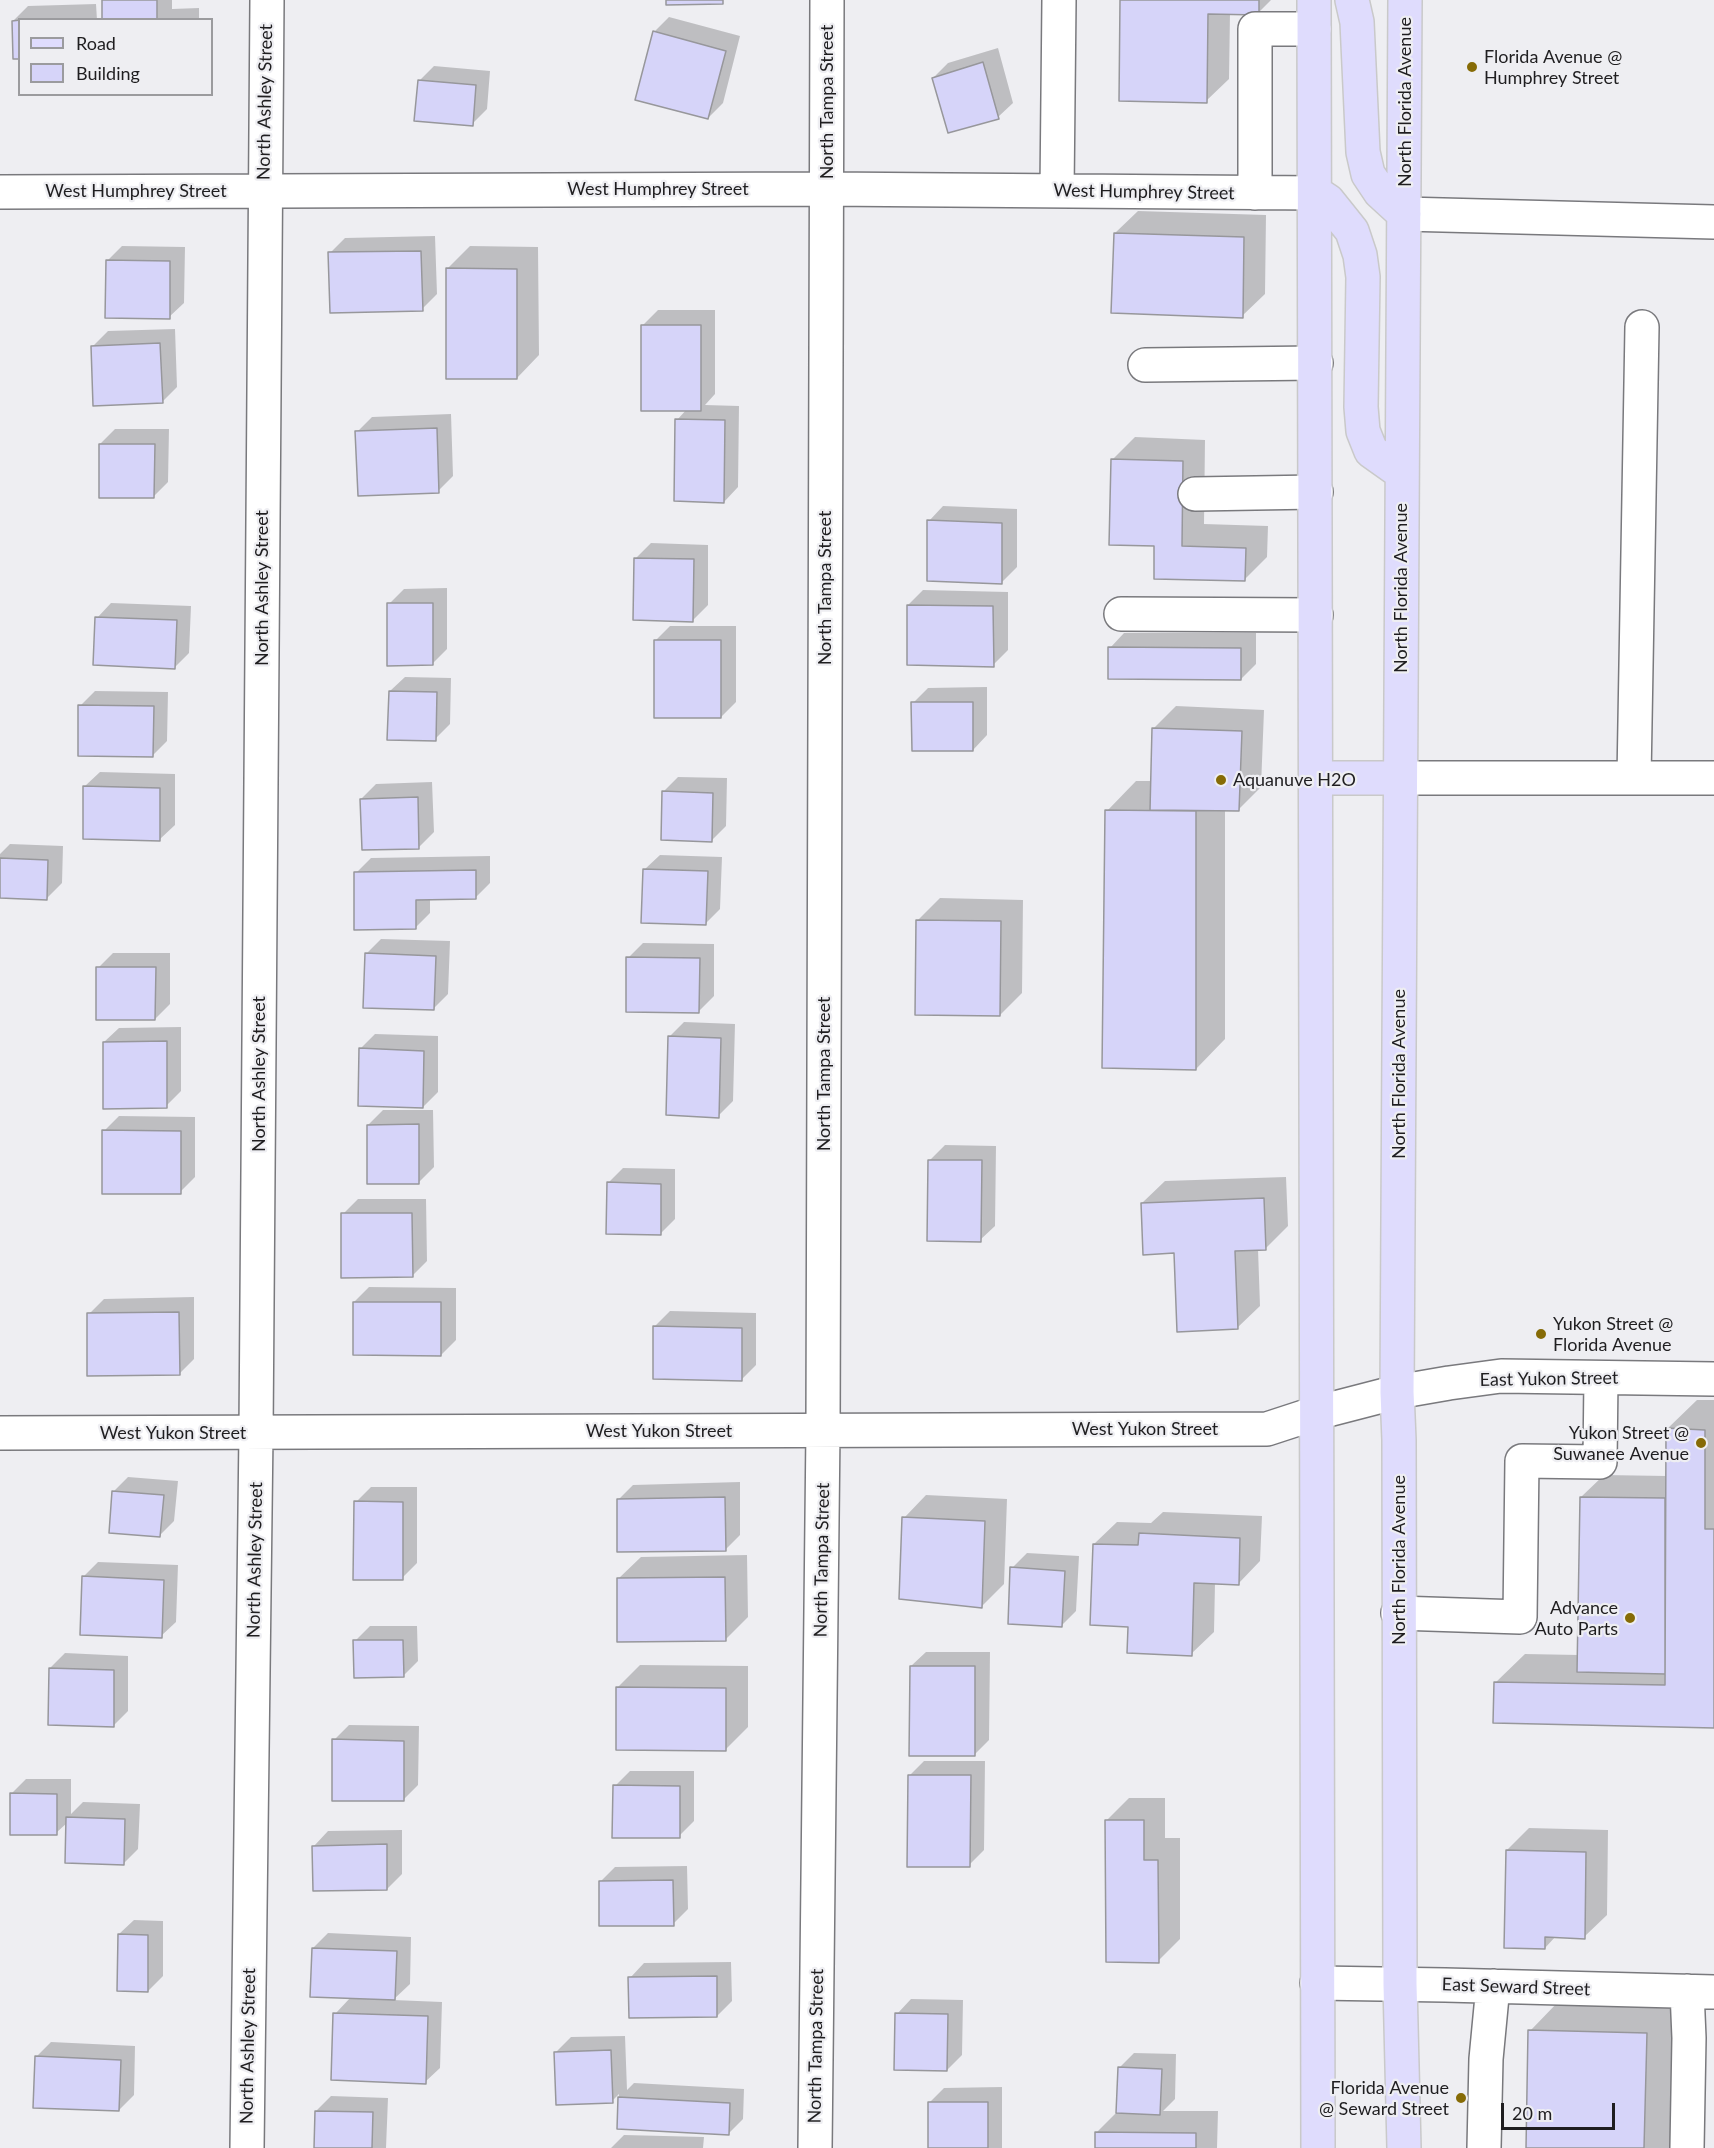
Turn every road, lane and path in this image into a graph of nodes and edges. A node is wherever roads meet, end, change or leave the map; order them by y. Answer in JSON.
{"nodes":[{"id":1,"x":267,"y":0,"type":"edge"},
{"id":2,"x":827,"y":0,"type":"edge"},
{"id":3,"x":1059,"y":0,"type":"edge"},
{"id":4,"x":1352,"y":0,"type":"edge"},
{"id":5,"x":1405,"y":0,"type":"edge"},
{"id":6,"x":1314,"y":15,"type":"edge"},
{"id":7,"x":826,"y":189,"type":"junction"},
{"id":8,"x":264,"y":190,"type":"junction"},
{"id":9,"x":1058,"y":191,"type":"junction"},
{"id":10,"x":0,"y":192,"type":"edge"},
{"id":11,"x":1255,"y":193,"type":"junction"},
{"id":12,"x":1316,"y":194,"type":"junction"},
{"id":13,"x":1404,"y":214,"type":"junction"},
{"id":14,"x":1714,"y":222,"type":"edge"},
{"id":15,"x":1642,"y":327,"type":"dead end"},
{"id":16,"x":1316,"y":363,"type":"junction"},
{"id":17,"x":1145,"y":364,"type":"dead end"},
{"id":18,"x":1402,"y":473,"type":"junction"},
{"id":19,"x":1316,"y":492,"type":"junction"},
{"id":20,"x":1195,"y":494,"type":"dead end"},
{"id":21,"x":1121,"y":614,"type":"dead end"},
{"id":22,"x":1316,"y":615,"type":"junction"},
{"id":23,"x":1316,"y":778,"type":"junction"},
{"id":24,"x":1400,"y":778,"type":"junction"},
{"id":25,"x":1634,"y":778,"type":"junction"},
{"id":26,"x":1714,"y":778,"type":"edge"},
{"id":27,"x":1601,"y":1378,"type":"junction"},
{"id":28,"x":1714,"y":1379,"type":"edge"},
{"id":29,"x":1397,"y":1392,"type":"junction"},
{"id":30,"x":1316,"y":1413,"type":"junction"},
{"id":31,"x":823,"y":1430,"type":"junction"},
{"id":32,"x":0,"y":1433,"type":"edge"},
{"id":33,"x":256,"y":1433,"type":"junction"},
{"id":34,"x":1398,"y":1613,"type":"junction"},
{"id":35,"x":1317,"y":1983,"type":"junction"},
{"id":36,"x":1400,"y":1984,"type":"junction"},
{"id":37,"x":1493,"y":1986,"type":"junction"},
{"id":38,"x":1701,"y":1992,"type":"edge"},
{"id":39,"x":247,"y":2148,"type":"edge"},
{"id":40,"x":815,"y":2148,"type":"edge"},
{"id":41,"x":1318,"y":2148,"type":"edge"},
{"id":42,"x":1404,"y":2148,"type":"edge"},
{"id":43,"x":1484,"y":2148,"type":"edge"},
{"id":44,"x":1687,"y":2148,"type":"edge"}],
"edges":[{"from":1,"to":8,"type":"street","name":"North Ashley Street"},
{"from":2,"to":7,"type":"street","name":"North Tampa Street"},
{"from":3,"to":9,"type":"street"},
{"from":4,"to":13,"type":"main road"},
{"from":5,"to":13,"type":"main road","name":"North Florida Avenue"},
{"from":6,"to":11,"type":"street"},
{"from":6,"to":12,"type":"main road"},
{"from":7,"to":8,"type":"street","name":"West Humphrey Street"},
{"from":7,"to":9,"type":"street","name":"West Humphrey Street"},
{"from":7,"to":31,"type":"street","name":"North Tampa Street"},
{"from":8,"to":10,"type":"street","name":"West Humphrey Street"},
{"from":8,"to":33,"type":"street","name":"North Ashley Street"},
{"from":9,"to":11,"type":"street","name":"West Humphrey Street"},
{"from":11,"to":12,"type":"street","name":"West Humphrey Street"},
{"from":12,"to":16,"type":"main road"},
{"from":12,"to":18,"type":"main road"},
{"from":13,"to":14,"type":"street"},
{"from":13,"to":18,"type":"main road","name":"North Florida Avenue"},
{"from":15,"to":25,"type":"street"},
{"from":16,"to":17,"type":"street"},
{"from":16,"to":19,"type":"main road"},
{"from":18,"to":24,"type":"main road","name":"North Florida Avenue"},
{"from":19,"to":20,"type":"street"},
{"from":19,"to":22,"type":"main road"},
{"from":21,"to":22,"type":"street"},
{"from":22,"to":23,"type":"main road"},
{"from":23,"to":24,"type":"main road"},
{"from":23,"to":30,"type":"main road"},
{"from":24,"to":25,"type":"street"},
{"from":24,"to":29,"type":"main road","name":"North Florida Avenue"},
{"from":25,"to":26,"type":"street"},
{"from":27,"to":28,"type":"street","name":"East Yukon Street"},
{"from":27,"to":29,"type":"street","name":"East Yukon Street"},
{"from":27,"to":34,"type":"street"},
{"from":29,"to":30,"type":"street","name":"East Yukon Street"},
{"from":29,"to":34,"type":"main road","name":"North Florida Avenue"},
{"from":30,"to":31,"type":"street","name":"West Yukon Street"},
{"from":30,"to":35,"type":"main road"},
{"from":31,"to":33,"type":"street","name":"West Yukon Street"},
{"from":31,"to":40,"type":"street","name":"North Tampa Street"},
{"from":32,"to":33,"type":"street","name":"West Yukon Street"},
{"from":33,"to":39,"type":"street","name":"North Ashley Street"},
{"from":34,"to":36,"type":"main road","name":"North Florida Avenue"},
{"from":35,"to":36,"type":"street","name":"East Seward Street"},
{"from":35,"to":41,"type":"main road"},
{"from":36,"to":37,"type":"street","name":"East Seward Street"},
{"from":36,"to":42,"type":"main road","name":"North Florida Avenue"},
{"from":37,"to":38,"type":"street","name":"East Seward Street"},
{"from":37,"to":43,"type":"street"},
{"from":38,"to":44,"type":"street"}]}
